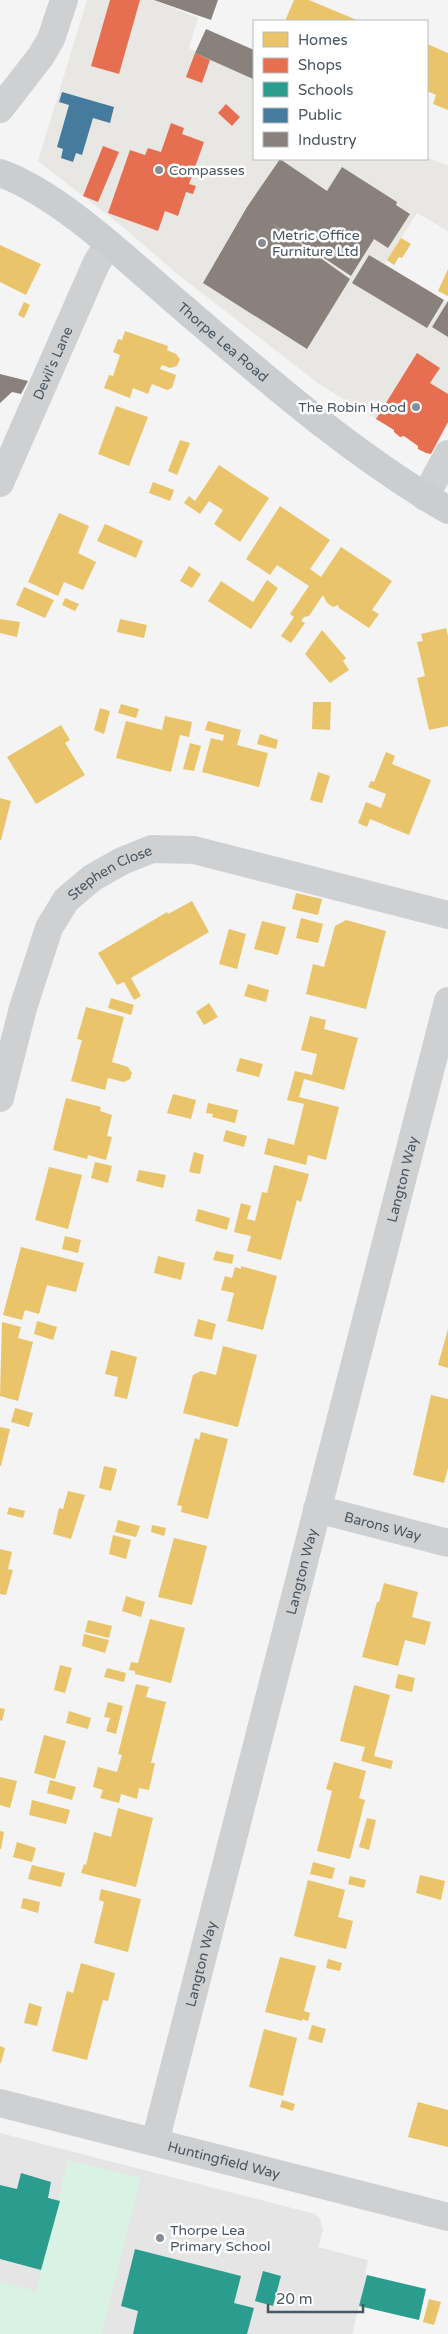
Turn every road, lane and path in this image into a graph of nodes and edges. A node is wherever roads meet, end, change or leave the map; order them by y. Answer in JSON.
{"nodes":[{"id":1,"x":64,"y":0,"type":"edge"},
{"id":2,"x":0,"y":109,"type":"edge"},
{"id":3,"x":0,"y":173,"type":"edge"},
{"id":4,"x":108,"y":244,"type":"junction"},
{"id":5,"x":448,"y":454,"type":"edge"},
{"id":6,"x":0,"y":483,"type":"edge"},
{"id":7,"x":437,"y":504,"type":"edge"},
{"id":8,"x":448,"y":915,"type":"edge"},
{"id":9,"x":448,"y":1001,"type":"edge"},
{"id":10,"x":0,"y":1098,"type":"edge"},
{"id":11,"x":317,"y":1509,"type":"junction"},
{"id":12,"x":448,"y":1543,"type":"edge"},
{"id":13,"x":0,"y":2103,"type":"edge"},
{"id":14,"x":155,"y":2142,"type":"junction"},
{"id":15,"x":448,"y":2217,"type":"edge"}],
"edges":[{"from":1,"to":2,"type":"street"},
{"from":3,"to":4,"type":"main road","name":"Thorpe Lea Road"},
{"from":4,"to":6,"type":"street","name":"Devil's Lane"},
{"from":4,"to":7,"type":"main road","name":"Thorpe Lea Road"},
{"from":5,"to":7,"type":"street"},
{"from":8,"to":10,"type":"street","name":"Stephen Close"},
{"from":9,"to":11,"type":"street","name":"Langton Way"},
{"from":11,"to":12,"type":"street","name":"Barons Way"},
{"from":11,"to":14,"type":"street","name":"Langton Way"},
{"from":13,"to":14,"type":"street","name":"Huntingfield Way"},
{"from":14,"to":15,"type":"street","name":"Huntingfield Way"}]}
